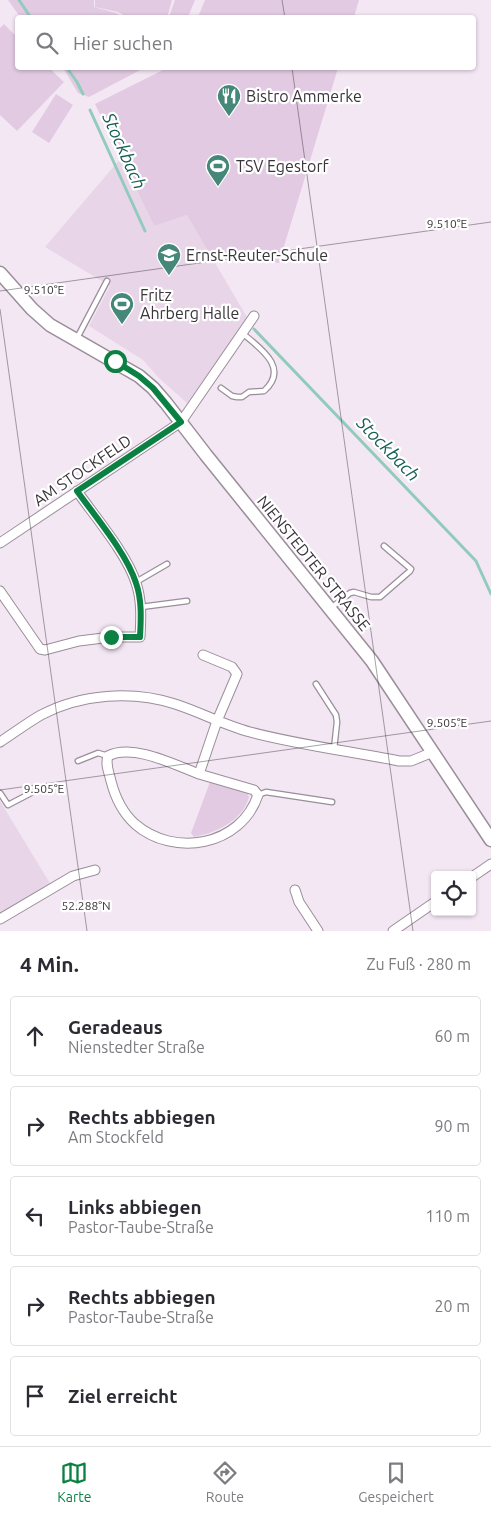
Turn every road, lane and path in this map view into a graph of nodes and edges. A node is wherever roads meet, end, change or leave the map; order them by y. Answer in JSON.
{"nodes":[{"id":1,"x":0,"y":272,"type":"edge"},
{"id":2,"x":107,"y":281,"type":"dead end"},
{"id":3,"x":254,"y":316,"type":"dead end"},
{"id":4,"x":242,"y":333,"type":"junction"},
{"id":5,"x":75,"y":340,"type":"junction"},
{"id":6,"x":221,"y":388,"type":"dead end"},
{"id":7,"x":181,"y":422,"type":"junction"},
{"id":8,"x":77,"y":491,"type":"junction"},
{"id":9,"x":0,"y":543,"type":"edge"},
{"id":10,"x":384,"y":546,"type":"dead end"},
{"id":11,"x":167,"y":564,"type":"dead end"},
{"id":12,"x":136,"y":582,"type":"junction"},
{"id":13,"x":0,"y":591,"type":"edge"},
{"id":14,"x":187,"y":601,"type":"dead end"},
{"id":15,"x":140,"y":607,"type":"junction"},
{"id":16,"x":330,"y":608,"type":"junction"},
{"id":17,"x":203,"y":655,"type":"dead end"},
{"id":18,"x":316,"y":684,"type":"dead end"},
{"id":19,"x":217,"y":721,"type":"junction"},
{"id":20,"x":0,"y":742,"type":"edge"},
{"id":21,"x":334,"y":749,"type":"junction"},
{"id":22,"x":433,"y":752,"type":"junction"},
{"id":23,"x":108,"y":756,"type":"junction"},
{"id":24,"x":78,"y":761,"type":"dead end"},
{"id":25,"x":199,"y":774,"type":"junction"},
{"id":26,"x":0,"y":793,"type":"edge"},
{"id":27,"x":31,"y":793,"type":"dead end"},
{"id":28,"x":258,"y":795,"type":"junction"},
{"id":29,"x":332,"y":802,"type":"dead end"},
{"id":30,"x":491,"y":840,"type":"edge"},
{"id":31,"x":491,"y":864,"type":"edge"},
{"id":32,"x":95,"y":870,"type":"dead end"},
{"id":33,"x":476,"y":874,"type":"edge"},
{"id":34,"x":295,"y":890,"type":"dead end"},
{"id":35,"x":431,"y":905,"type":"edge"},
{"id":36,"x":0,"y":919,"type":"edge"},
{"id":37,"x":403,"y":928,"type":"edge"},
{"id":38,"x":318,"y":931,"type":"edge"},
{"id":39,"x":393,"y":931,"type":"edge"}],
"edges":[{"from":1,"to":5,"type":"main road","name":"NIENSTEDTER STRASSE"},
{"from":2,"to":5,"type":"lane"},
{"from":3,"to":4,"type":"street"},
{"from":4,"to":6,"type":"lane"},
{"from":4,"to":7,"type":"street"},
{"from":5,"to":7,"type":"main road","name":"NIENSTEDTER STRASSE"},
{"from":7,"to":8,"type":"street","name":"AM STOCKFELD"},
{"from":7,"to":16,"type":"main road","name":"NIENSTEDTER STRASSE"},
{"from":8,"to":9,"type":"street","name":"AM STOCKFELD"},
{"from":8,"to":12,"type":"street"},
{"from":10,"to":16,"type":"lane"},
{"from":11,"to":12,"type":"lane"},
{"from":12,"to":15,"type":"street"},
{"from":13,"to":15,"type":"street"},
{"from":14,"to":15,"type":"lane"},
{"from":16,"to":22,"type":"main road","name":"NIENSTEDTER STRASSE"},
{"from":17,"to":19,"type":"street"},
{"from":18,"to":21,"type":"lane"},
{"from":19,"to":20,"type":"street"},
{"from":19,"to":21,"type":"street"},
{"from":19,"to":25,"type":"street"},
{"from":21,"to":22,"type":"street"},
{"from":22,"to":30,"type":"main road","name":"NIENSTEDTER STRASSE"},
{"from":23,"to":24,"type":"lane"},
{"from":23,"to":25,"type":"street"},
{"from":23,"to":28,"type":"street"},
{"from":25,"to":28,"type":"street"},
{"from":26,"to":27,"type":"lane"},
{"from":28,"to":29,"type":"lane"},
{"from":31,"to":33,"type":"street"},
{"from":32,"to":36,"type":"street"},
{"from":34,"to":38,"type":"street"},
{"from":35,"to":37,"type":"street"},
{"from":37,"to":39,"type":"street"}]}
